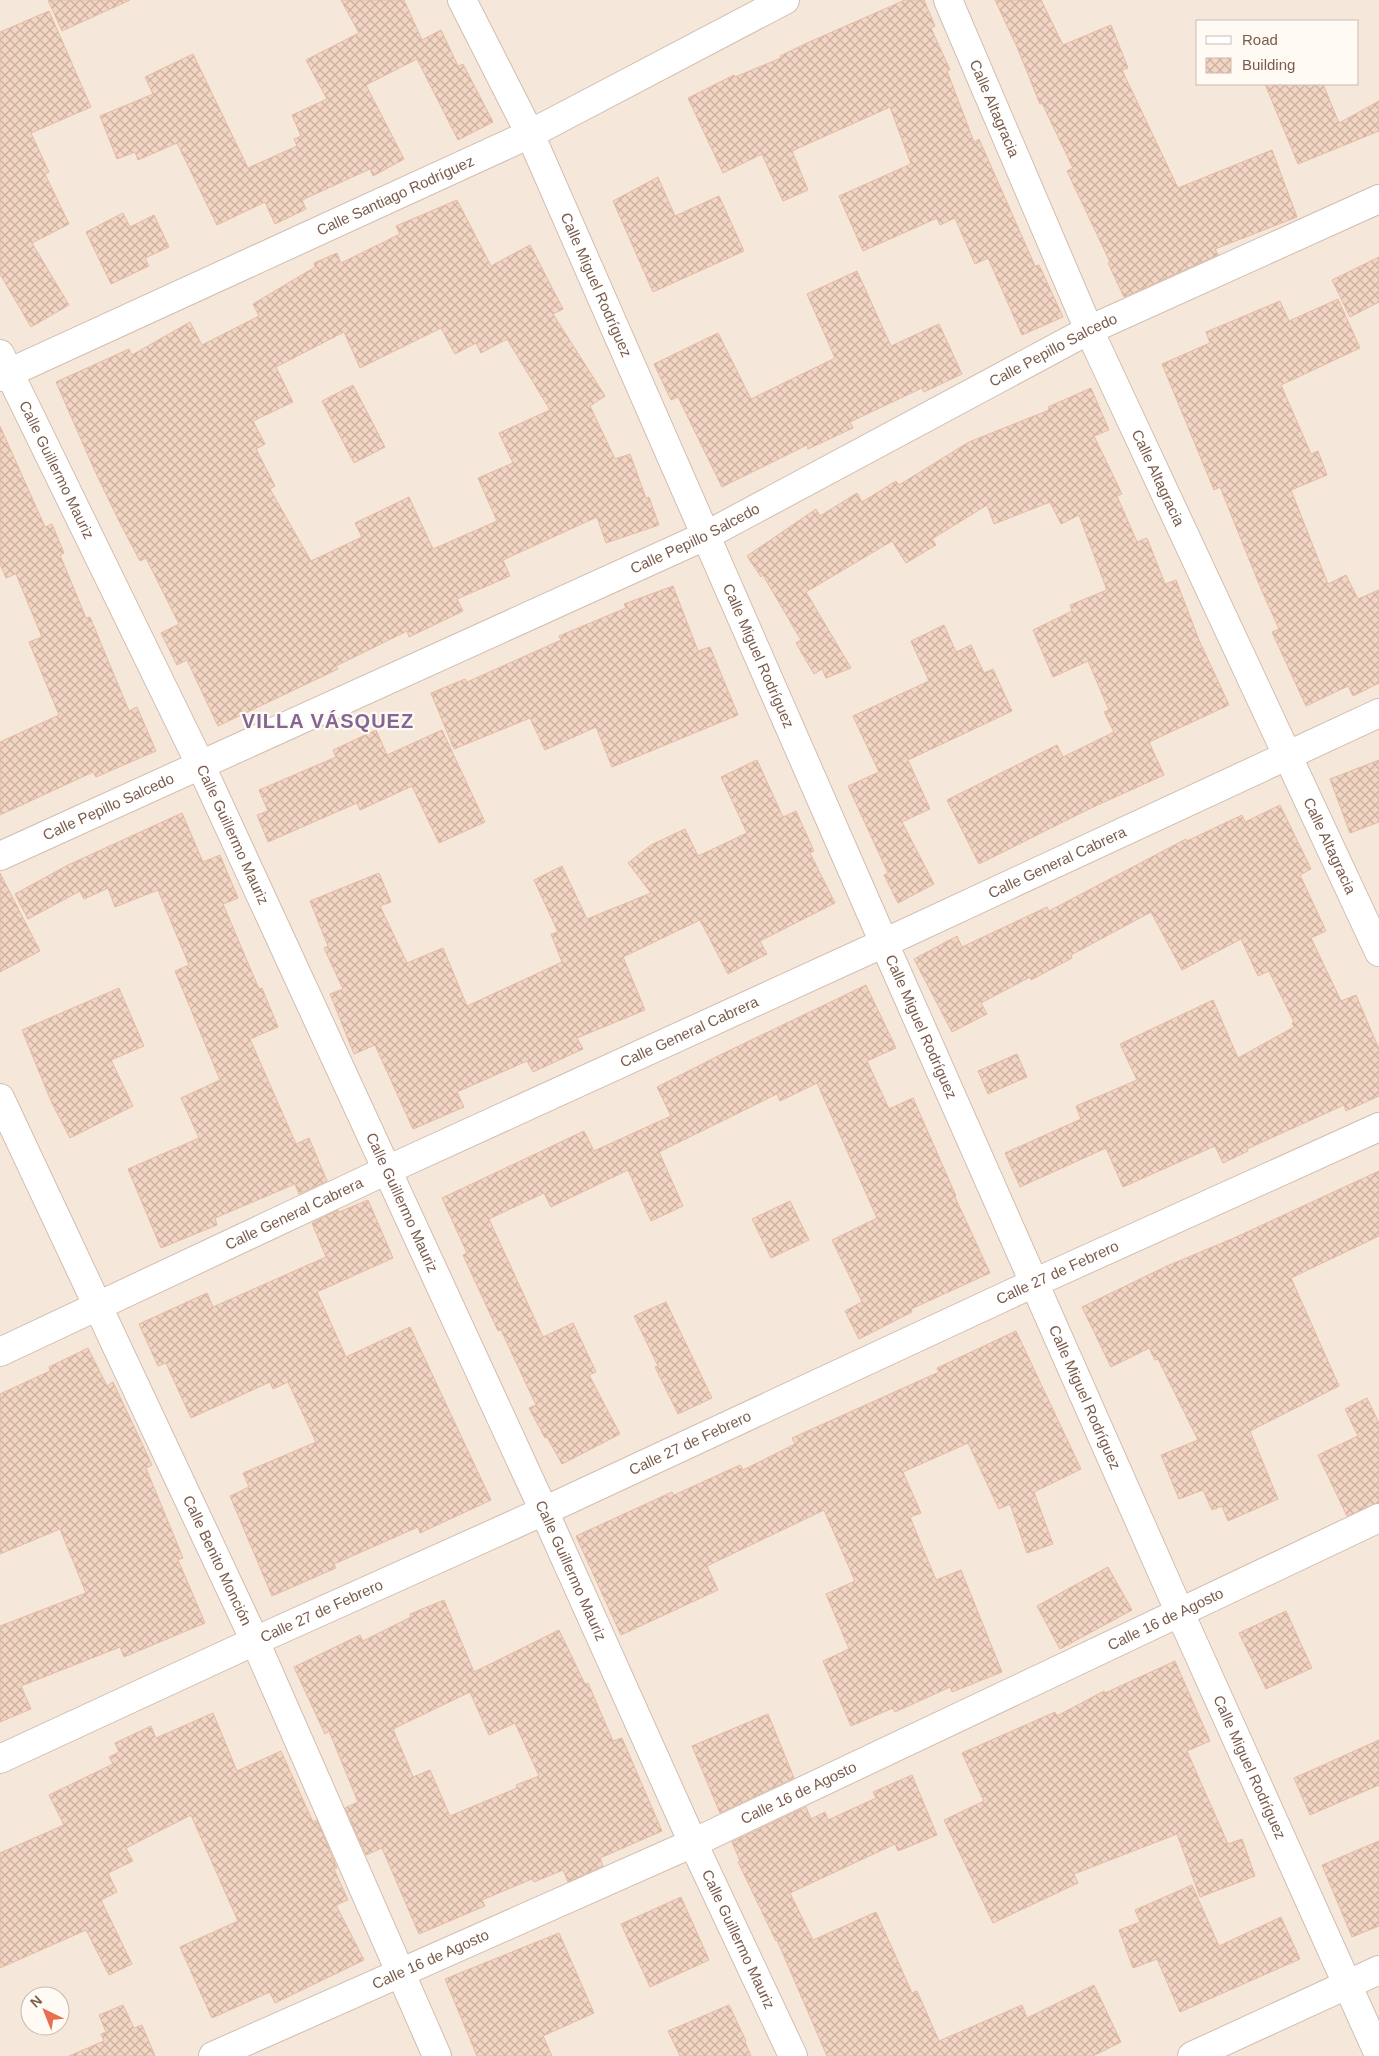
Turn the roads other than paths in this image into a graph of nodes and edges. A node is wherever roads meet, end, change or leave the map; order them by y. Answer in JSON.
{"nodes":[{"id":1,"x":462,"y":0,"type":"edge"},
{"id":2,"x":785,"y":0,"type":"edge"},
{"id":3,"x":948,"y":0,"type":"edge"},
{"id":4,"x":530,"y":134,"type":"junction"},
{"id":5,"x":1379,"y":199,"type":"edge"},
{"id":6,"x":1089,"y":330,"type":"junction"},
{"id":7,"x":3,"y":368,"type":"edge"},
{"id":8,"x":706,"y":536,"type":"junction"},
{"id":9,"x":1379,"y":713,"type":"edge"},
{"id":10,"x":1288,"y":756,"type":"junction"},
{"id":11,"x":200,"y":766,"type":"junction"},
{"id":12,"x":0,"y":856,"type":"edge"},
{"id":13,"x":884,"y":943,"type":"junction"},
{"id":14,"x":1379,"y":952,"type":"edge"},
{"id":15,"x":0,"y":1098,"type":"edge"},
{"id":16,"x":1379,"y":1127,"type":"edge"},
{"id":17,"x":386,"y":1171,"type":"junction"},
{"id":18,"x":1034,"y":1283,"type":"junction"},
{"id":19,"x":97,"y":1307,"type":"junction"},
{"id":20,"x":0,"y":1352,"type":"edge"},
{"id":21,"x":544,"y":1511,"type":"junction"},
{"id":22,"x":1379,"y":1518,"type":"edge"},
{"id":23,"x":1180,"y":1613,"type":"junction"},
{"id":24,"x":255,"y":1641,"type":"junction"},
{"id":25,"x":0,"y":1759,"type":"edge"},
{"id":26,"x":693,"y":1843,"type":"junction"},
{"id":27,"x":1379,"y":1970,"type":"edge"},
{"id":28,"x":399,"y":1972,"type":"junction"},
{"id":29,"x":1348,"y":1985,"type":"junction"},
{"id":30,"x":1379,"y":2055,"type":"edge"},
{"id":31,"x":213,"y":2056,"type":"edge"},
{"id":32,"x":437,"y":2056,"type":"edge"},
{"id":33,"x":793,"y":2056,"type":"edge"},
{"id":34,"x":1192,"y":2056,"type":"edge"}],
"edges":[{"from":1,"to":4,"type":"street","name":"Calle Miguel Rodríguez"},
{"from":2,"to":4,"type":"street","name":"Calle Santiago Rodríguez"},
{"from":3,"to":6,"type":"street","name":"Calle Altagracia"},
{"from":4,"to":7,"type":"street","name":"Calle Santiago Rodríguez"},
{"from":4,"to":8,"type":"street","name":"Calle Miguel Rodríguez"},
{"from":5,"to":6,"type":"street","name":"Calle Pepillo Salcedo"},
{"from":6,"to":8,"type":"street","name":"Calle Pepillo Salcedo"},
{"from":6,"to":10,"type":"street","name":"Calle Altagracia"},
{"from":7,"to":11,"type":"street","name":"Calle Guillermo Mauriz"},
{"from":8,"to":11,"type":"street","name":"Calle Pepillo Salcedo"},
{"from":8,"to":13,"type":"street","name":"Calle Miguel Rodríguez"},
{"from":9,"to":10,"type":"street","name":"Calle General Cabrera"},
{"from":10,"to":13,"type":"street","name":"Calle General Cabrera"},
{"from":10,"to":14,"type":"street","name":"Calle Altagracia"},
{"from":11,"to":12,"type":"street","name":"Calle Pepillo Salcedo"},
{"from":11,"to":17,"type":"street","name":"Calle Guillermo Mauriz"},
{"from":13,"to":17,"type":"street","name":"Calle General Cabrera"},
{"from":13,"to":18,"type":"street","name":"Calle Miguel Rodríguez"},
{"from":15,"to":19,"type":"street","name":"Calle Benito Monción"},
{"from":16,"to":18,"type":"street","name":"Calle 27 de Febrero"},
{"from":17,"to":19,"type":"street","name":"Calle General Cabrera"},
{"from":17,"to":21,"type":"street","name":"Calle Guillermo Mauriz"},
{"from":18,"to":21,"type":"street","name":"Calle 27 de Febrero"},
{"from":18,"to":23,"type":"street","name":"Calle Miguel Rodríguez"},
{"from":19,"to":20,"type":"street","name":"Calle General Cabrera"},
{"from":19,"to":24,"type":"street","name":"Calle Benito Monción"},
{"from":21,"to":24,"type":"street","name":"Calle 27 de Febrero"},
{"from":21,"to":26,"type":"street","name":"Calle Guillermo Mauriz"},
{"from":22,"to":23,"type":"street","name":"Calle 16 de Agosto"},
{"from":23,"to":26,"type":"street","name":"Calle 16 de Agosto"},
{"from":23,"to":29,"type":"street","name":"Calle Miguel Rodríguez"},
{"from":24,"to":25,"type":"street","name":"Calle 27 de Febrero"},
{"from":24,"to":28,"type":"street","name":"Calle Benito Monción"},
{"from":26,"to":28,"type":"street","name":"Calle 16 de Agosto"},
{"from":26,"to":33,"type":"street","name":"Calle Guillermo Mauriz"},
{"from":27,"to":29,"type":"street"},
{"from":28,"to":31,"type":"street","name":"Calle 16 de Agosto"},
{"from":28,"to":32,"type":"street","name":"Calle Benito Monción"},
{"from":29,"to":30,"type":"street","name":"Calle Miguel Rodríguez"},
{"from":29,"to":34,"type":"street"}]}
